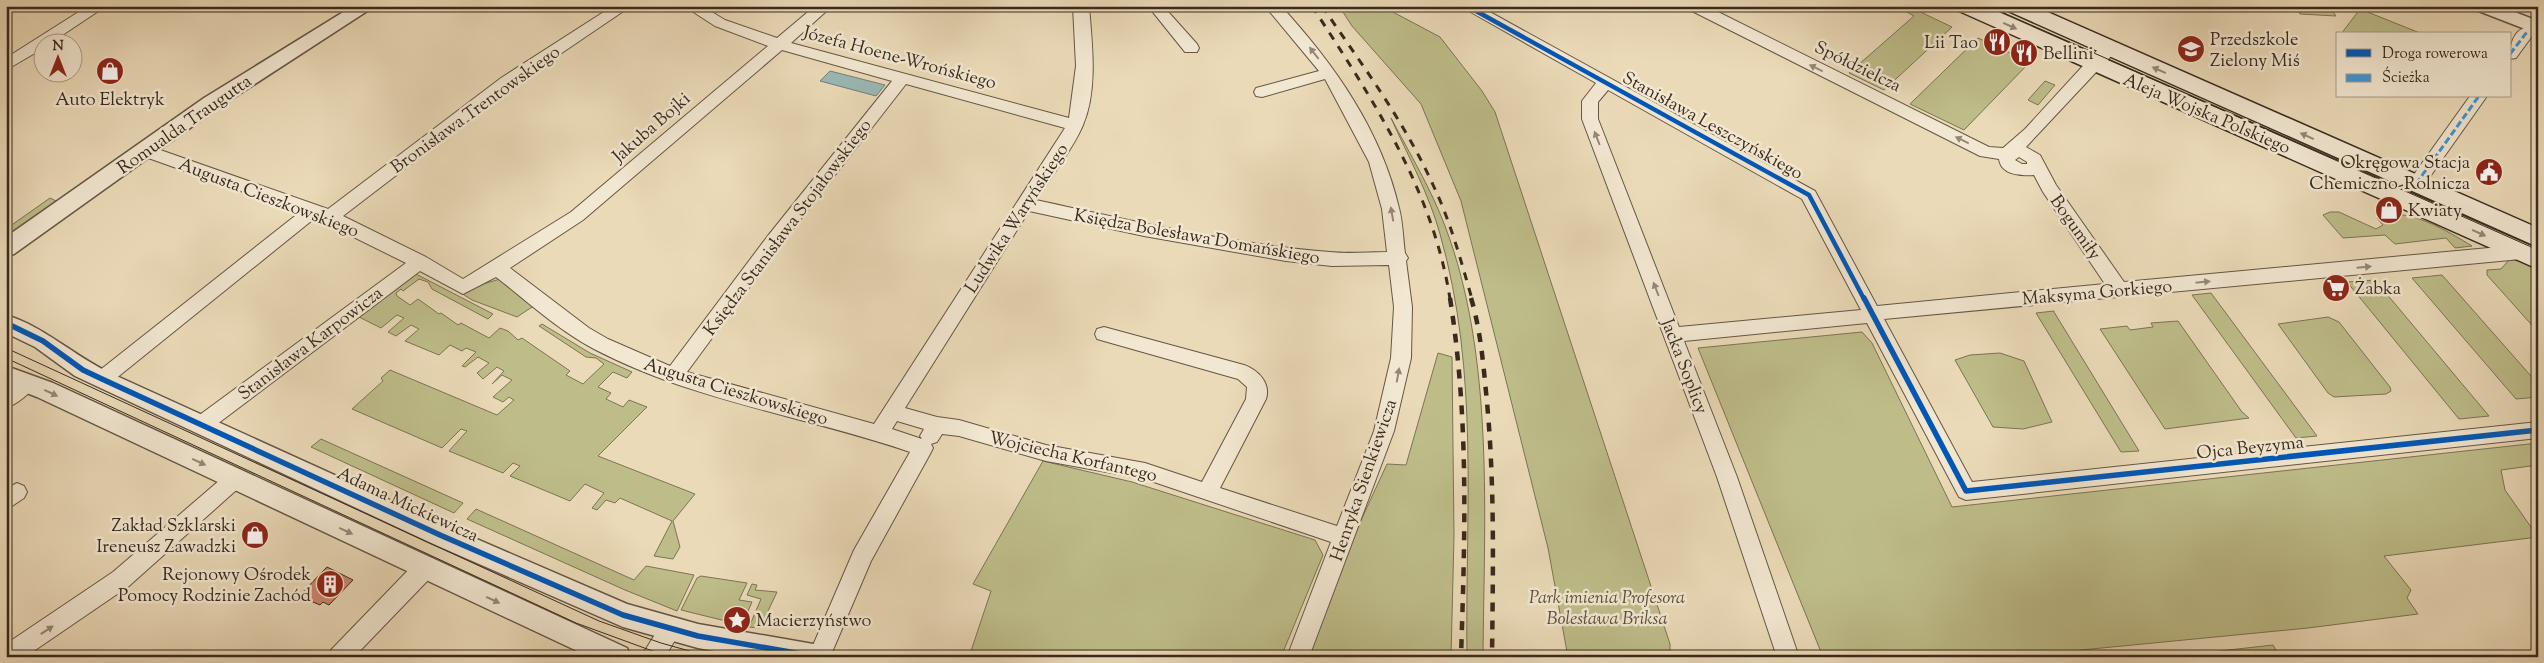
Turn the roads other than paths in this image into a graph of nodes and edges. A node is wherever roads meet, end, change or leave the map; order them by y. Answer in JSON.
{"nodes":[{"id":1,"x":99,"y":6,"type":"edge"},
{"id":2,"x":366,"y":6,"type":"edge"},
{"id":3,"x":624,"y":6,"type":"edge"},
{"id":4,"x":691,"y":6,"type":"edge"},
{"id":5,"x":825,"y":6,"type":"edge"},
{"id":6,"x":1081,"y":6,"type":"edge"},
{"id":7,"x":1155,"y":6,"type":"edge"},
{"id":8,"x":1272,"y":6,"type":"edge"},
{"id":9,"x":1468,"y":6,"type":"edge"},
{"id":10,"x":1693,"y":6,"type":"edge"},
{"id":11,"x":1966,"y":6,"type":"edge"},
{"id":12,"x":2015,"y":6,"type":"edge"},
{"id":13,"x":2482,"y":6,"type":"edge"},
{"id":14,"x":2532,"y":30,"type":"edge"},
{"id":15,"x":778,"y":44,"type":"junction"},
{"id":16,"x":1191,"y":48,"type":"dead end"},
{"id":17,"x":2512,"y":52,"type":"edge"},
{"id":18,"x":2102,"y":56,"type":"junction"},
{"id":19,"x":6,"y":65,"type":"edge"},
{"id":20,"x":1329,"y":73,"type":"junction"},
{"id":21,"x":902,"y":79,"type":"junction"},
{"id":22,"x":1606,"y":82,"type":"junction"},
{"id":23,"x":1262,"y":92,"type":"dead end"},
{"id":24,"x":2478,"y":98,"type":"edge"},
{"id":25,"x":1075,"y":125,"type":"junction"},
{"id":26,"x":2031,"y":133,"type":"junction"},
{"id":27,"x":143,"y":150,"type":"junction"},
{"id":28,"x":2008,"y":153,"type":"junction"},
{"id":29,"x":2033,"y":159,"type":"junction"},
{"id":30,"x":2016,"y":169,"type":"junction"},
{"id":31,"x":2416,"y":184,"type":"junction"},
{"id":32,"x":2049,"y":188,"type":"junction"},
{"id":33,"x":1026,"y":204,"type":"junction"},
{"id":34,"x":322,"y":214,"type":"junction"},
{"id":35,"x":6,"y":248,"type":"edge"},
{"id":36,"x":2532,"y":250,"type":"edge"},
{"id":37,"x":1399,"y":258,"type":"junction"},
{"id":38,"x":420,"y":262,"type":"junction"},
{"id":39,"x":496,"y":268,"type":"junction"},
{"id":40,"x":2119,"y":290,"type":"junction"},
{"id":41,"x":1873,"y":314,"type":"junction"},
{"id":42,"x":6,"y":323,"type":"edge"},
{"id":43,"x":1104,"y":334,"type":"dead end"},
{"id":44,"x":1674,"y":335,"type":"junction"},
{"id":45,"x":674,"y":376,"type":"junction"},
{"id":46,"x":17,"y":379,"type":"edge"},
{"id":47,"x":102,"y":380,"type":"junction"},
{"id":48,"x":6,"y":400,"type":"edge"},
{"id":49,"x":892,"y":412,"type":"junction"},
{"id":50,"x":937,"y":424,"type":"junction"},
{"id":51,"x":201,"y":425,"type":"junction"},
{"id":52,"x":2538,"y":430,"type":"edge"},
{"id":53,"x":879,"y":433,"type":"junction"},
{"id":54,"x":923,"y":448,"type":"junction"},
{"id":55,"x":234,"y":478,"type":"junction"},
{"id":56,"x":1208,"y":491,"type":"junction"},
{"id":57,"x":1966,"y":491,"type":"joint"},
{"id":58,"x":1345,"y":538,"type":"junction"},
{"id":59,"x":425,"y":568,"type":"junction"},
{"id":60,"x":670,"y":630,"type":"junction"},
{"id":61,"x":6,"y":657,"type":"edge"},
{"id":62,"x":339,"y":657,"type":"edge"},
{"id":63,"x":618,"y":657,"type":"edge"},
{"id":64,"x":652,"y":657,"type":"edge"},
{"id":65,"x":819,"y":657,"type":"edge"},
{"id":66,"x":1298,"y":657,"type":"edge"},
{"id":67,"x":1788,"y":657,"type":"edge"}],
"edges":[{"from":1,"to":19,"type":"street"},
{"from":2,"to":27,"type":"street","name":"Romualda Traugutta"},
{"from":3,"to":34,"type":"street","name":"Bronisława Trentowskiego"},
{"from":4,"to":15,"type":"street","name":"Józefa Hoene-Wrońskiego"},
{"from":5,"to":15,"type":"street","name":"Jakuba Bojki"},
{"from":6,"to":25,"type":"street","name":"Ludwika Waryńskiego"},
{"from":7,"to":16,"type":"street"},
{"from":20,"to":8,"type":"street","name":"Henryka Sienkiewicza","one_way":true},
{"from":9,"to":22,"type":"street","name":"Stanisława Leszczyńskiego"},
{"from":28,"to":10,"type":"street","name":"Spółdzielcza","one_way":true},
{"from":11,"to":18,"type":"main road","name":"Aleja Wojska Polskiego","one_way":true},
{"from":12,"to":18,"type":"main road","name":"Aleja Wojska Polskiego"},
{"from":13,"to":14,"type":"street"},
{"from":14,"to":17,"type":"street"},
{"from":15,"to":21,"type":"street","name":"Józefa Hoene-Wrońskiego"},
{"from":15,"to":39,"type":"street","name":"Jakuba Bojki"},
{"from":18,"to":26,"type":"street"},
{"from":31,"to":18,"type":"main road","name":"Aleja Wojska Polskiego","one_way":true},
{"from":18,"to":36,"type":"main road","name":"Aleja Wojska Polskiego","one_way":true},
{"from":20,"to":23,"type":"street"},
{"from":37,"to":20,"type":"street","name":"Henryka Sienkiewicza","one_way":true},
{"from":21,"to":25,"type":"street","name":"Józefa Hoene-Wrońskiego"},
{"from":21,"to":45,"type":"street","name":"Księdza Stanisława Stojałowskiego"},
{"from":22,"to":41,"type":"street","name":"Stanisława Leszczyńskiego"},
{"from":44,"to":22,"type":"street","name":"Jacka Soplicy","one_way":true},
{"from":24,"to":31,"type":"street"},
{"from":25,"to":33,"type":"street","name":"Ludwika Waryńskiego"},
{"from":26,"to":28,"type":"street"},
{"from":26,"to":29,"type":"street","name":"Bogumiły"},
{"from":27,"to":34,"type":"street","name":"Augusta Cieszkowskiego"},
{"from":27,"to":35,"type":"street","name":"Romualda Traugutta"},
{"from":28,"to":29,"type":"street","name":"Spółdzielcza"},
{"from":28,"to":30,"type":"street"},
{"from":29,"to":30,"type":"street"},
{"from":29,"to":32,"type":"street","name":"Bogumiły"},
{"from":30,"to":32,"type":"street","name":"Bogumiły"},
{"from":31,"to":36,"type":"main road","name":"Aleja Wojska Polskiego"},
{"from":32,"to":40,"type":"street","name":"Bogumiły"},
{"from":33,"to":37,"type":"street","name":"Księdza Bolesława Domańskiego"},
{"from":33,"to":49,"type":"street","name":"Ludwika Waryńskiego"},
{"from":34,"to":38,"type":"street","name":"Augusta Cieszkowskiego"},
{"from":34,"to":47,"type":"street","name":"Bronisława Trentowskiego"},
{"from":40,"to":36,"type":"street","name":"Maksyma Gorkiego","one_way":true},
{"from":58,"to":37,"type":"street","name":"Henryka Sienkiewicza","one_way":true},
{"from":38,"to":39,"type":"street","name":"Augusta Cieszkowskiego"},
{"from":38,"to":51,"type":"street","name":"Stanisława Karpowicza"},
{"from":39,"to":45,"type":"street","name":"Augusta Cieszkowskiego"},
{"from":40,"to":41,"type":"street","name":"Maksyma Gorkiego"},
{"from":41,"to":44,"type":"street","name":"Maksyma Gorkiego"},
{"from":41,"to":57,"type":"street","name":"Stanisława Leszczyńskiego"},
{"from":42,"to":47,"type":"street","name":"Adama Mickiewicza"},
{"from":43,"to":56,"type":"street"},
{"from":44,"to":67,"type":"street","name":"Jacka Soplicy"},
{"from":45,"to":53,"type":"street","name":"Augusta Cieszkowskiego"},
{"from":46,"to":48,"type":"street"},
{"from":46,"to":55,"type":"street","one_way":true},
{"from":47,"to":51,"type":"street","name":"Adama Mickiewicza"},
{"from":49,"to":50,"type":"street"},
{"from":49,"to":53,"type":"street","name":"Ludwika Waryńskiego"},
{"from":50,"to":54,"type":"street"},
{"from":50,"to":56,"type":"street","name":"Wojciecha Korfantego"},
{"from":51,"to":60,"type":"street","name":"Adama Mickiewicza"},
{"from":52,"to":57,"type":"street","name":"Ojca Beyzyma"},
{"from":53,"to":54,"type":"street"},
{"from":54,"to":65,"type":"street"},
{"from":55,"to":59,"type":"street","one_way":true},
{"from":61,"to":55,"type":"street","one_way":true},
{"from":56,"to":58,"type":"street","name":"Wojciecha Korfantego"},
{"from":58,"to":66,"type":"street","name":"Henryka Sienkiewicza"},
{"from":59,"to":62,"type":"street"},
{"from":59,"to":63,"type":"street","one_way":true},
{"from":60,"to":64,"type":"street"},
{"from":60,"to":65,"type":"street","name":"Adama Mickiewicza"}]}
